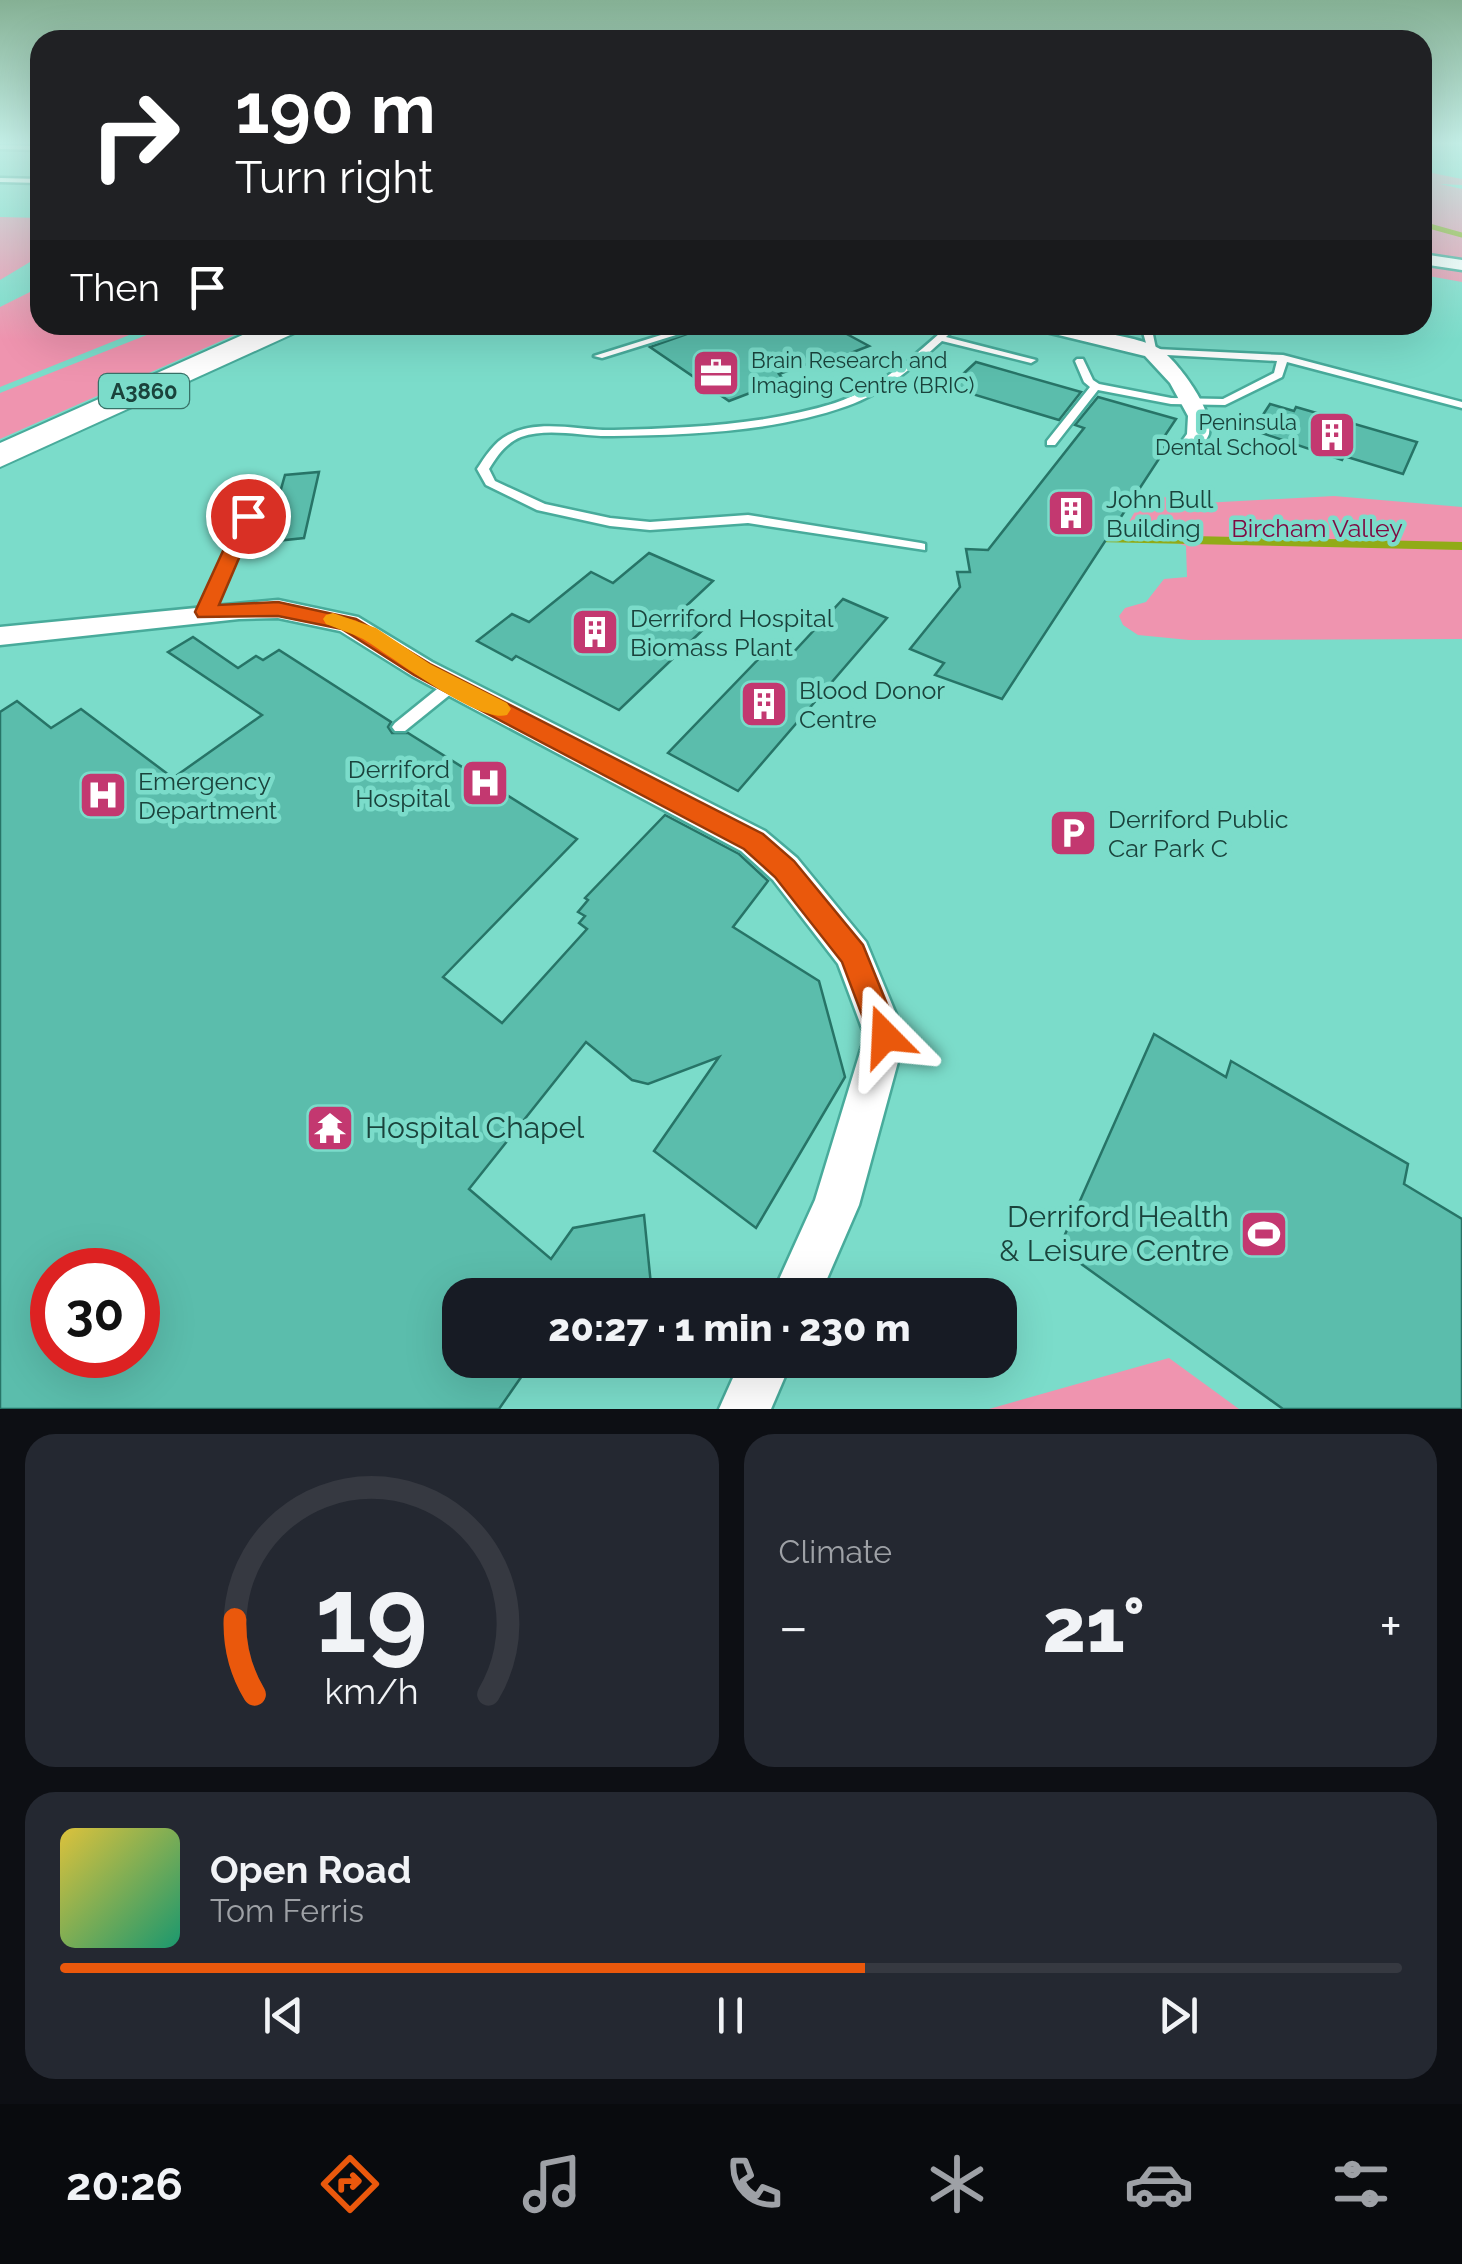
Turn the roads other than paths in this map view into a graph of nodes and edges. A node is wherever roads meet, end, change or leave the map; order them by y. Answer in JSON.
{"nodes":[{"id":1,"x":1432,"y":261,"type":"edge"},
{"id":2,"x":1462,"y":265,"type":"edge"},
{"id":3,"x":267,"y":335,"type":"edge"},
{"id":4,"x":670,"y":335,"type":"edge"},
{"id":5,"x":943,"y":335,"type":"edge"},
{"id":6,"x":1081,"y":335,"type":"edge"},
{"id":7,"x":1148,"y":335,"type":"edge"},
{"id":8,"x":940,"y":338,"type":"junction"},
{"id":9,"x":1152,"y":352,"type":"junction"},
{"id":10,"x":600,"y":356,"type":"dead end"},
{"id":11,"x":1284,"y":358,"type":"junction"},
{"id":12,"x":1031,"y":360,"type":"dead end"},
{"id":13,"x":1080,"y":361,"type":"dead end"},
{"id":14,"x":1096,"y":386,"type":"junction"},
{"id":15,"x":1192,"y":401,"type":"junction"},
{"id":16,"x":1462,"y":405,"type":"edge"},
{"id":17,"x":1051,"y":442,"type":"dead end"},
{"id":18,"x":1188,"y":448,"type":"dead end"},
{"id":19,"x":0,"y":456,"type":"edge"},
{"id":20,"x":248,"y":516,"type":"dead end"},
{"id":21,"x":921,"y":547,"type":"dead end"},
{"id":22,"x":205,"y":612,"type":"junction"},
{"id":23,"x":0,"y":636,"type":"edge"},
{"id":24,"x":452,"y":684,"type":"junction"},
{"id":25,"x":400,"y":727,"type":"dead end"},
{"id":26,"x":803,"y":1278,"type":"edge"},
{"id":27,"x":758,"y":1378,"type":"edge"},
{"id":28,"x":744,"y":1409,"type":"edge"}],
"edges":[{"from":1,"to":2,"type":"street"},
{"from":3,"to":19,"type":"main road","number":"A3860"},
{"from":4,"to":10,"type":"lane"},
{"from":5,"to":8,"type":"lane"},
{"from":6,"to":9,"type":"street"},
{"from":7,"to":9,"type":"lane"},
{"from":8,"to":12,"type":"lane"},
{"from":8,"to":21,"type":"lane"},
{"from":9,"to":11,"type":"lane"},
{"from":9,"to":15,"type":"street"},
{"from":11,"to":15,"type":"lane"},
{"from":11,"to":16,"type":"lane"},
{"from":13,"to":14,"type":"lane"},
{"from":14,"to":15,"type":"lane"},
{"from":14,"to":17,"type":"lane"},
{"from":15,"to":18,"type":"street"},
{"from":20,"to":22,"type":"lane"},
{"from":22,"to":23,"type":"street"},
{"from":22,"to":24,"type":"street"},
{"from":24,"to":25,"type":"lane"},
{"from":24,"to":26,"type":"street"},
{"from":27,"to":28,"type":"street"}]}
